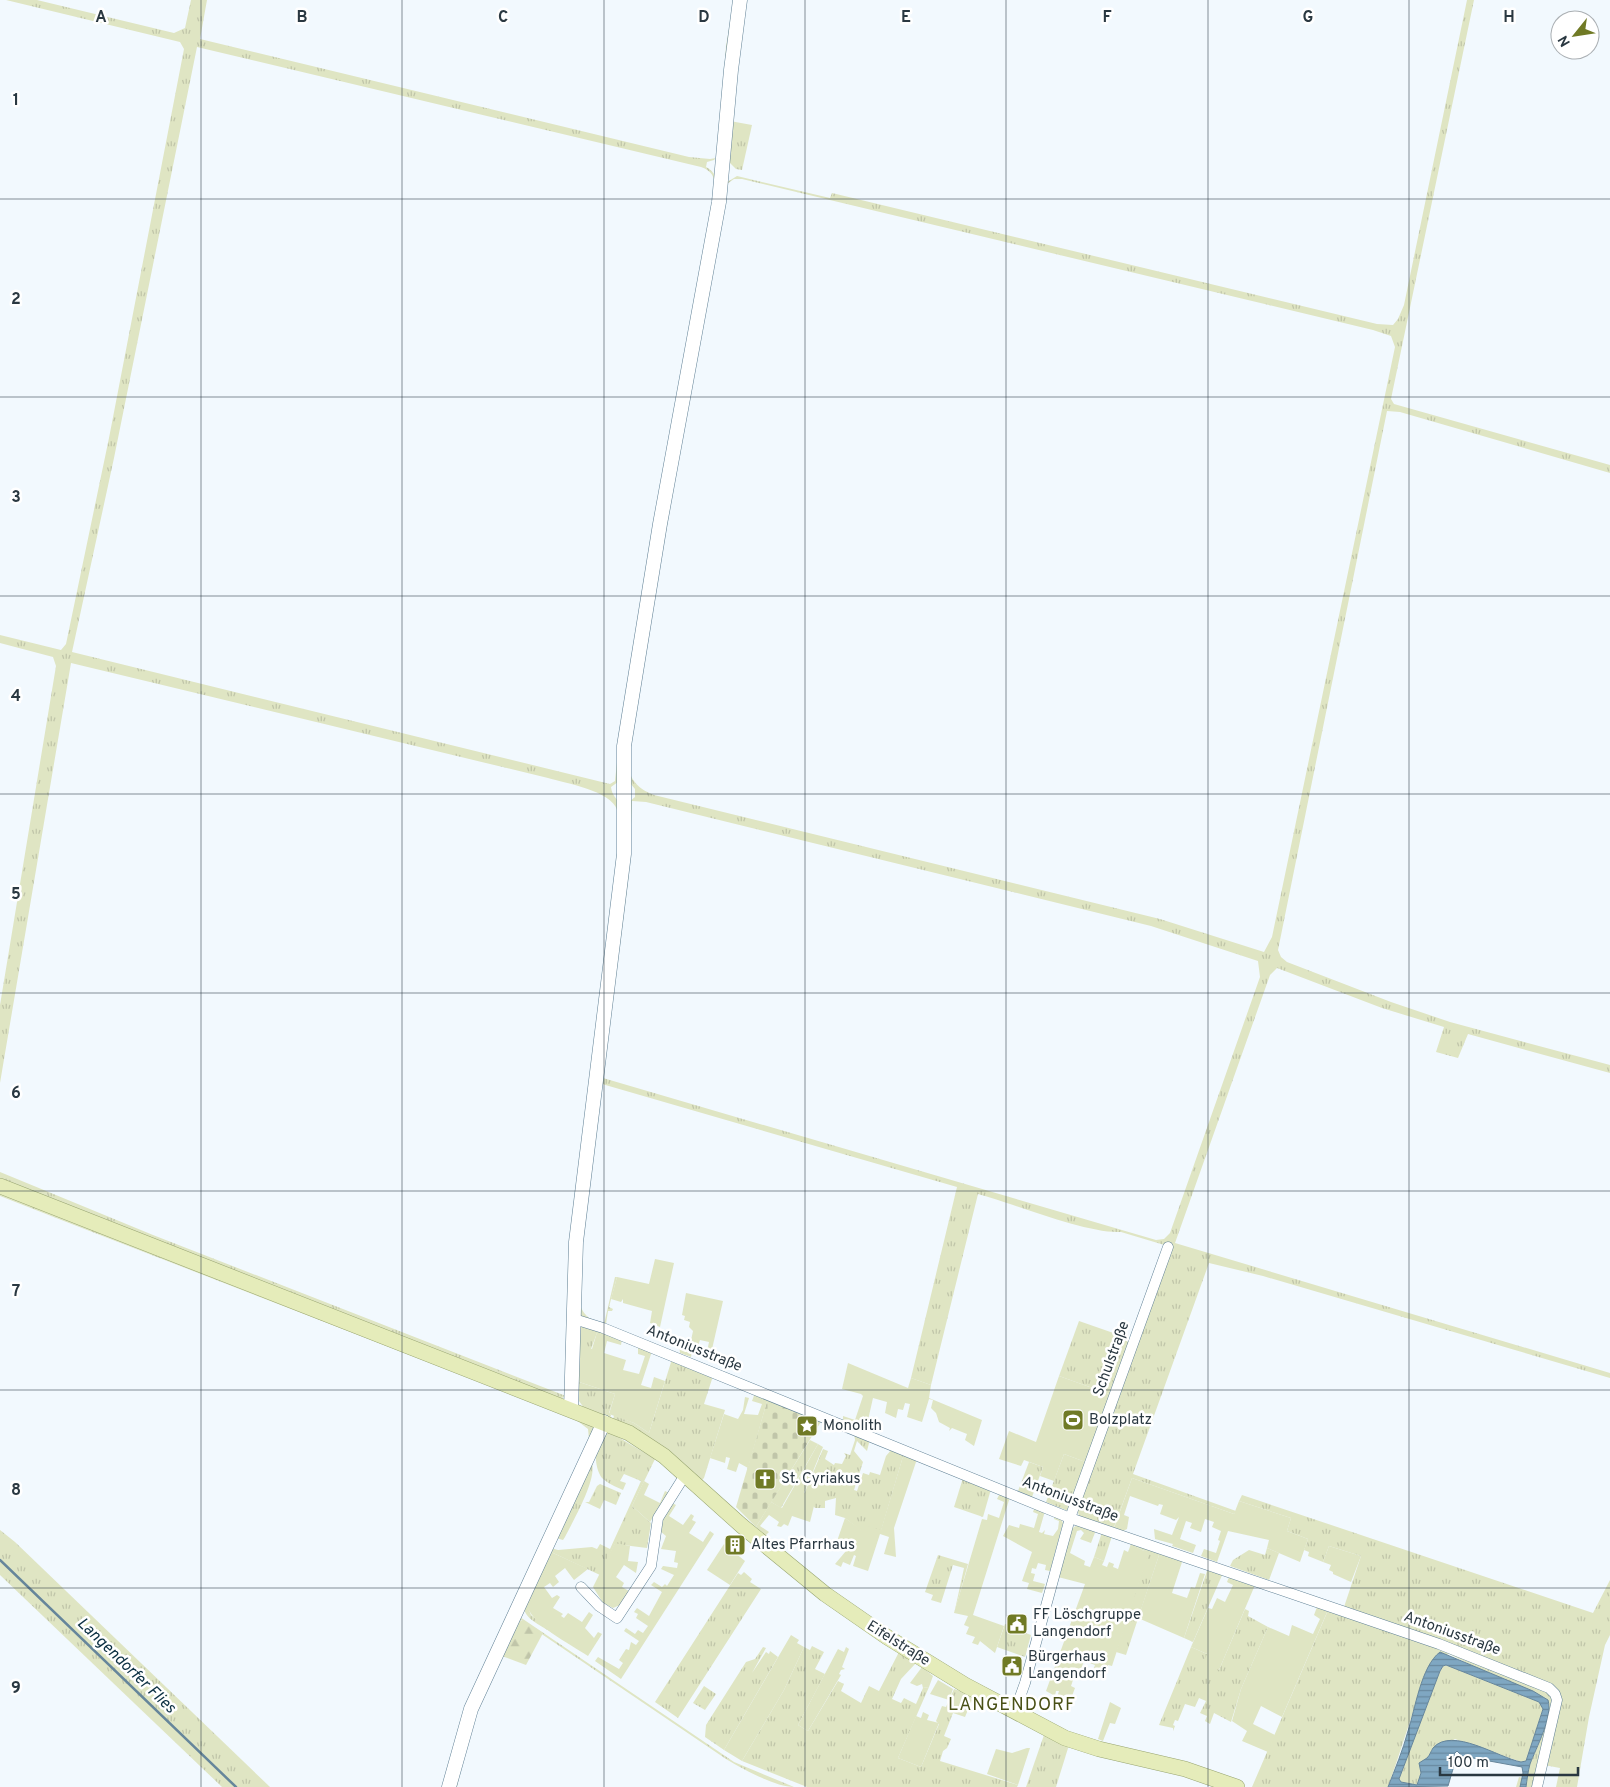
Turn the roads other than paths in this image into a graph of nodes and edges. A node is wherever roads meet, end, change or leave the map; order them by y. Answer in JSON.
{"nodes":[{"id":1,"x":740,"y":0,"type":"edge"},
{"id":2,"x":0,"y":1186,"type":"edge"},
{"id":3,"x":1168,"y":1248,"type":"dead end"},
{"id":4,"x":574,"y":1320,"type":"junction"},
{"id":5,"x":571,"y":1409,"type":"junction"},
{"id":6,"x":604,"y":1422,"type":"junction"},
{"id":7,"x":685,"y":1475,"type":"junction"},
{"id":8,"x":1070,"y":1518,"type":"junction"},
{"id":9,"x":581,"y":1587,"type":"dead end"},
{"id":10,"x":1015,"y":1711,"type":"junction"},
{"id":11,"x":449,"y":1787,"type":"edge"},
{"id":12,"x":1237,"y":1787,"type":"edge"},
{"id":13,"x":1537,"y":1787,"type":"edge"}],
"edges":[{"from":1,"to":4,"type":"street"},
{"from":2,"to":5,"type":"main road","name":"Eifelstraße"},
{"from":3,"to":8,"type":"street","name":"Schulstraße"},
{"from":4,"to":5,"type":"street"},
{"from":4,"to":8,"type":"street","name":"Antoniusstraße"},
{"from":5,"to":6,"type":"main road","name":"Eifelstraße"},
{"from":6,"to":7,"type":"main road","name":"Eifelstraße"},
{"from":6,"to":11,"type":"street"},
{"from":7,"to":9,"type":"street"},
{"from":7,"to":10,"type":"main road","name":"Eifelstraße"},
{"from":8,"to":10,"type":"street","name":"Schulstraße"},
{"from":8,"to":13,"type":"street","name":"Antoniusstraße"},
{"from":10,"to":12,"type":"main road","name":"Eifelstraße"}]}
